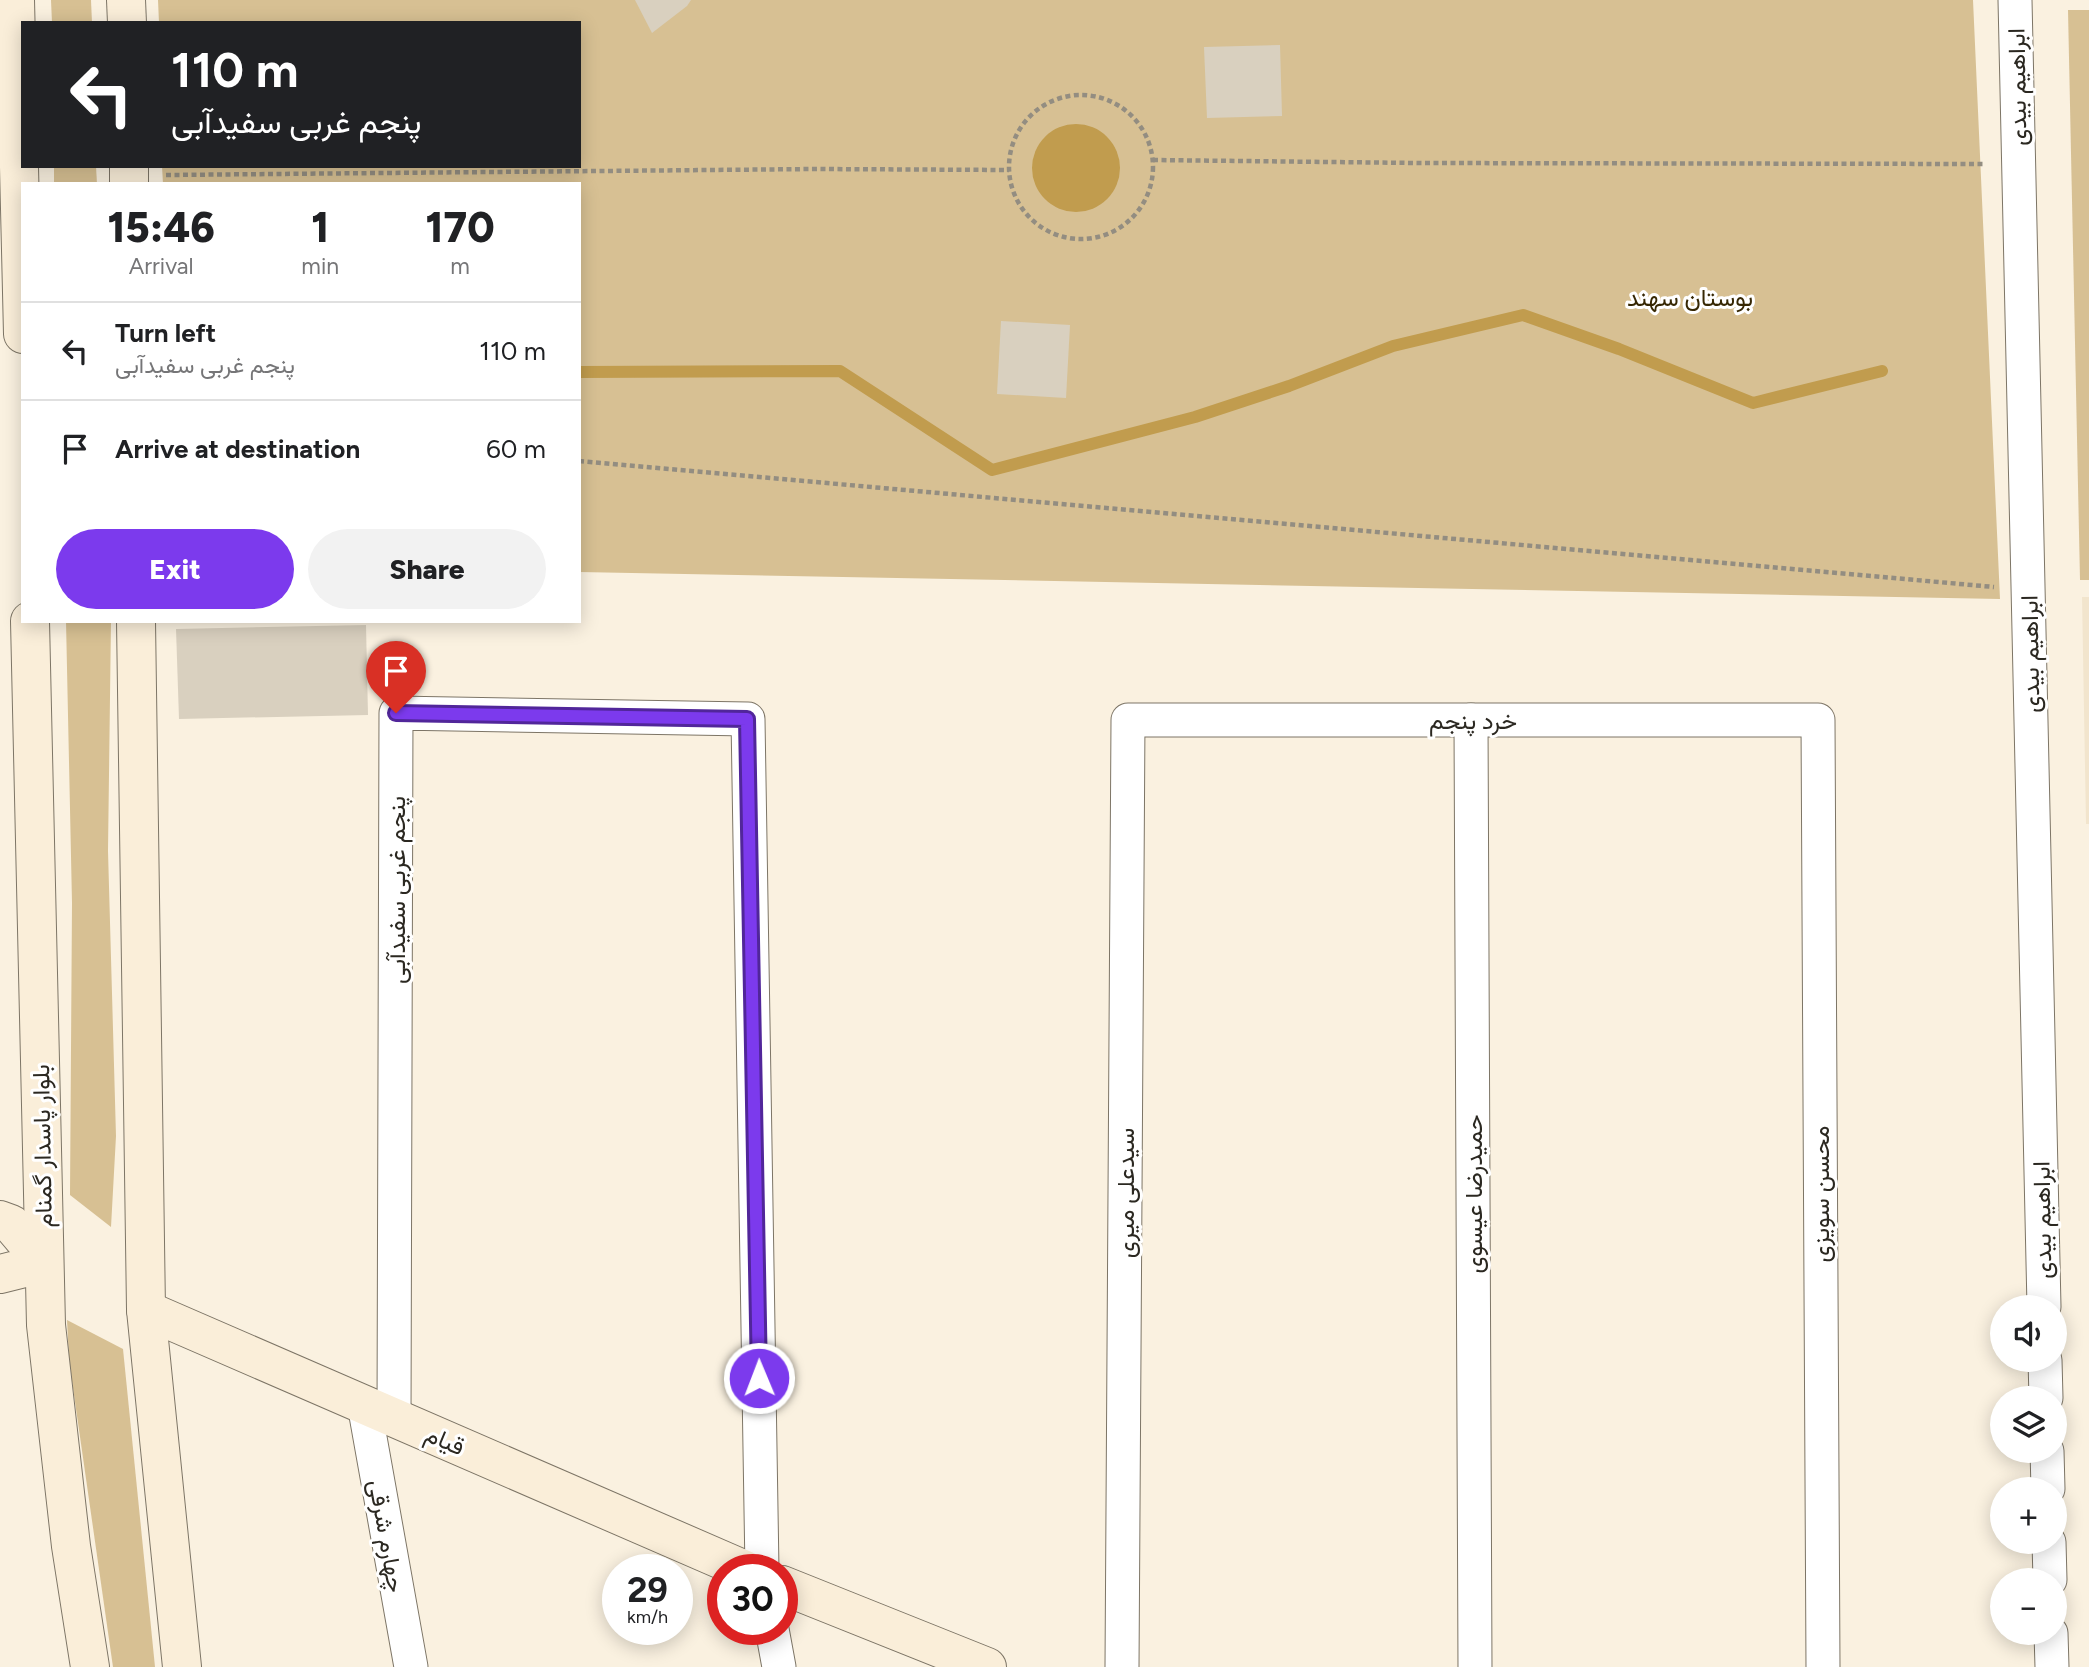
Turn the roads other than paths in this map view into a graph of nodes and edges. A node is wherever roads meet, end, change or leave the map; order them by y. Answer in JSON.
{"nodes":[{"id":1,"x":15,"y":0,"type":"edge"},
{"id":2,"x":126,"y":0,"type":"edge"},
{"id":3,"x":2015,"y":0,"type":"edge"},
{"id":4,"x":127,"y":21,"type":"edge"},
{"id":5,"x":21,"y":250,"type":"edge"},
{"id":6,"x":30,"y":623,"type":"edge"},
{"id":7,"x":135,"y":623,"type":"edge"},
{"id":8,"x":1128,"y":720,"type":"joint"},
{"id":9,"x":1471,"y":720,"type":"junction"},
{"id":10,"x":1818,"y":720,"type":"joint"},
{"id":11,"x":0,"y":1220,"type":"edge"},
{"id":12,"x":44,"y":1263,"type":"junction"},
{"id":13,"x":0,"y":1273,"type":"edge"},
{"id":14,"x":2044,"y":1295,"type":"edge"},
{"id":15,"x":146,"y":1310,"type":"junction"},
{"id":16,"x":379,"y":1411,"type":"junction"},
{"id":17,"x":708,"y":1554,"type":"edge"},
{"id":18,"x":762,"y":1554,"type":"edge"},
{"id":19,"x":798,"y":1591,"type":"edge"},
{"id":20,"x":775,"y":1645,"type":"edge"},
{"id":21,"x":2051,"y":1645,"type":"edge"},
{"id":22,"x":90,"y":1667,"type":"edge"},
{"id":23,"x":182,"y":1667,"type":"edge"},
{"id":24,"x":411,"y":1667,"type":"edge"},
{"id":25,"x":779,"y":1667,"type":"edge"},
{"id":26,"x":987,"y":1667,"type":"edge"},
{"id":27,"x":1122,"y":1667,"type":"edge"},
{"id":28,"x":1475,"y":1667,"type":"edge"},
{"id":29,"x":1823,"y":1667,"type":"edge"},
{"id":30,"x":2052,"y":1667,"type":"edge"}],
"edges":[{"from":1,"to":5,"type":"main road"},
{"from":2,"to":4,"type":"main road"},
{"from":3,"to":14,"type":"street","name":"ابراهیم بیدی"},
{"from":6,"to":12,"type":"main road","name":"بلوار پاسدار گمنام"},
{"from":7,"to":15,"type":"main road"},
{"from":8,"to":9,"type":"street","name":"خرد پنجم"},
{"from":8,"to":27,"type":"street","name":"سیدعلی میری"},
{"from":9,"to":10,"type":"street","name":"خرد پنجم"},
{"from":9,"to":28,"type":"street","name":"حمیدرضا عیسوی"},
{"from":10,"to":29,"type":"street","name":"محسن سویزی"},
{"from":11,"to":12,"type":"main road"},
{"from":12,"to":13,"type":"main road"},
{"from":12,"to":22,"type":"main road","name":"بلوار پاسدار گمنام"},
{"from":15,"to":16,"type":"main road","name":"قیام"},
{"from":15,"to":23,"type":"main road"},
{"from":16,"to":17,"type":"main road","name":"قیام"},
{"from":16,"to":18,"type":"street","name":"پنجم غربی سفیدآبی"},
{"from":16,"to":24,"type":"street","name":"چهارم شرقی"},
{"from":19,"to":26,"type":"main road"},
{"from":20,"to":25,"type":"street"},
{"from":21,"to":30,"type":"street"}]}
